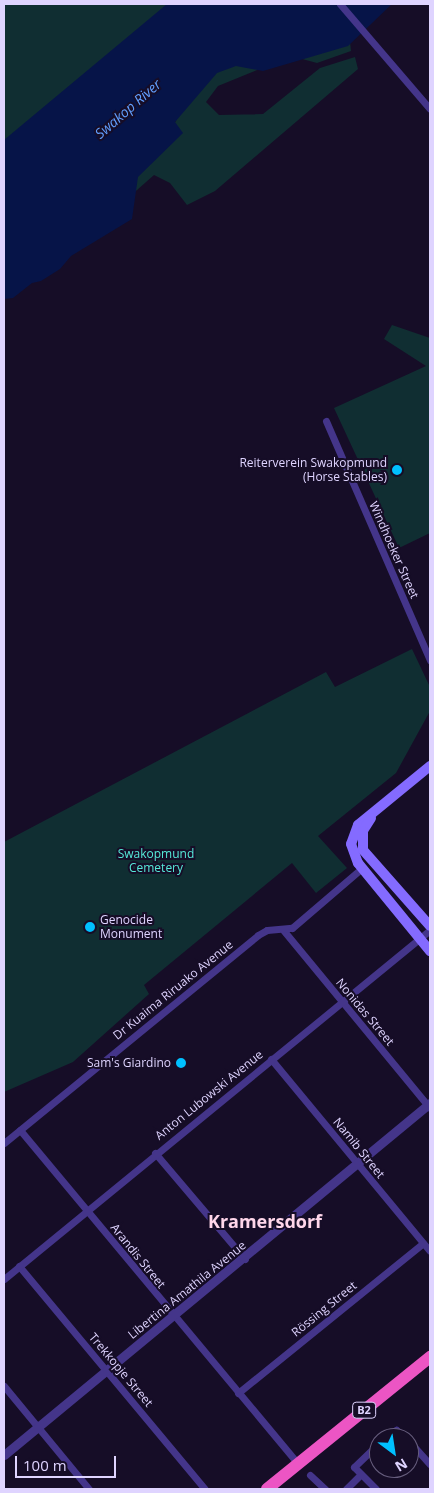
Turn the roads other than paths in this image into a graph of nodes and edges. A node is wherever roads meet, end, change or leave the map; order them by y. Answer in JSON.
{"nodes":[{"id":1,"x":340,"y":4,"type":"edge"},
{"id":2,"x":430,"y":109,"type":"edge"},
{"id":3,"x":326,"y":421,"type":"dead end"},
{"id":4,"x":430,"y":660,"type":"edge"},
{"id":5,"x":430,"y":766,"type":"edge"},
{"id":6,"x":380,"y":807,"type":"junction"},
{"id":7,"x":362,"y":868,"type":"junction"},
{"id":8,"x":430,"y":928,"type":"edge"},
{"id":9,"x":284,"y":931,"type":"junction"},
{"id":10,"x":420,"y":938,"type":"junction"},
{"id":11,"x":430,"y":951,"type":"edge"},
{"id":12,"x":342,"y":1002,"type":"junction"},
{"id":13,"x":271,"y":1059,"type":"junction"},
{"id":14,"x":429,"y":1106,"type":"edge"},
{"id":15,"x":20,"y":1130,"type":"junction"},
{"id":16,"x":4,"y":1143,"type":"edge"},
{"id":17,"x":155,"y":1153,"type":"junction"},
{"id":18,"x":358,"y":1165,"type":"junction"},
{"id":19,"x":86,"y":1211,"type":"junction"},
{"id":20,"x":423,"y":1243,"type":"junction"},
{"id":21,"x":430,"y":1251,"type":"edge"},
{"id":22,"x":245,"y":1259,"type":"junction"},
{"id":23,"x":19,"y":1266,"type":"junction"},
{"id":24,"x":4,"y":1279,"type":"edge"},
{"id":25,"x":173,"y":1317,"type":"junction"},
{"id":26,"x":430,"y":1357,"type":"edge"},
{"id":27,"x":108,"y":1372,"type":"junction"},
{"id":28,"x":4,"y":1386,"type":"edge"},
{"id":29,"x":238,"y":1393,"type":"junction"},
{"id":30,"x":39,"y":1428,"type":"junction"},
{"id":31,"x":369,"y":1451,"type":"edge"},
{"id":32,"x":419,"y":1452,"type":"edge"},
{"id":33,"x":4,"y":1455,"type":"edge"},
{"id":34,"x":298,"y":1464,"type":"junction"},
{"id":35,"x":430,"y":1464,"type":"edge"},
{"id":36,"x":361,"y":1474,"type":"junction"},
{"id":37,"x":310,"y":1475,"type":"dead end"},
{"id":38,"x":89,"y":1489,"type":"edge"},
{"id":39,"x":205,"y":1489,"type":"edge"},
{"id":40,"x":267,"y":1489,"type":"edge"},
{"id":41,"x":325,"y":1489,"type":"edge"},
{"id":42,"x":346,"y":1489,"type":"edge"},
{"id":43,"x":376,"y":1489,"type":"edge"}],
"edges":[{"from":1,"to":2,"type":"street"},
{"from":3,"to":4,"type":"street","name":"Windhoeker Street"},
{"from":5,"to":6,"type":"main road"},
{"from":6,"to":7,"type":"main road"},
{"from":6,"to":8,"type":"main road"},
{"from":7,"to":9,"type":"street","name":"Dr Kuaima Riruako Avenue"},
{"from":7,"to":10,"type":"main road"},
{"from":8,"to":10,"type":"street","name":"Anton Lubowski Avenue"},
{"from":9,"to":12,"type":"street","name":"Nonidas Street"},
{"from":9,"to":15,"type":"street","name":"Dr Kuaima Riruako Avenue"},
{"from":10,"to":11,"type":"main road"},
{"from":10,"to":12,"type":"street","name":"Anton Lubowski Avenue"},
{"from":12,"to":13,"type":"street","name":"Anton Lubowski Avenue"},
{"from":12,"to":14,"type":"street","name":"Nonidas Street"},
{"from":13,"to":17,"type":"street","name":"Anton Lubowski Avenue"},
{"from":13,"to":18,"type":"street","name":"Namib Street"},
{"from":14,"to":18,"type":"street","name":"Libertina Amathila Avenue"},
{"from":15,"to":16,"type":"street","name":"Dr Kuaima Riruako Avenue"},
{"from":15,"to":19,"type":"street","name":"Arandis Street"},
{"from":17,"to":19,"type":"street","name":"Anton Lubowski Avenue"},
{"from":17,"to":22,"type":"street"},
{"from":18,"to":20,"type":"street","name":"Namib Street"},
{"from":18,"to":22,"type":"street","name":"Libertina Amathila Avenue"},
{"from":19,"to":23,"type":"street","name":"Anton Lubowski Avenue"},
{"from":19,"to":25,"type":"street","name":"Arandis Street"},
{"from":20,"to":21,"type":"street","name":"Namib Street"},
{"from":20,"to":29,"type":"street","name":"Rössing Street"},
{"from":22,"to":25,"type":"street","name":"Libertina Amathila Avenue"},
{"from":23,"to":24,"type":"street","name":"Anton Lubowski Avenue"},
{"from":23,"to":27,"type":"street","name":"Trekkopje Street"},
{"from":25,"to":27,"type":"street","name":"Libertina Amathila Avenue"},
{"from":25,"to":29,"type":"street","name":"Arandis Street"},
{"from":26,"to":34,"type":"highway","number":"B2"},
{"from":27,"to":30,"type":"street","name":"Libertina Amathila Avenue"},
{"from":27,"to":39,"type":"street","name":"Trekkopje Street"},
{"from":28,"to":30,"type":"street"},
{"from":29,"to":34,"type":"street","name":"Arandis Street"},
{"from":30,"to":33,"type":"street","name":"Libertina Amathila Avenue"},
{"from":30,"to":38,"type":"street"},
{"from":31,"to":36,"type":"street"},
{"from":32,"to":35,"type":"street"},
{"from":34,"to":40,"type":"highway","number":"B2"},
{"from":36,"to":42,"type":"street"},
{"from":36,"to":43,"type":"street"},
{"from":37,"to":41,"type":"street"}]}
